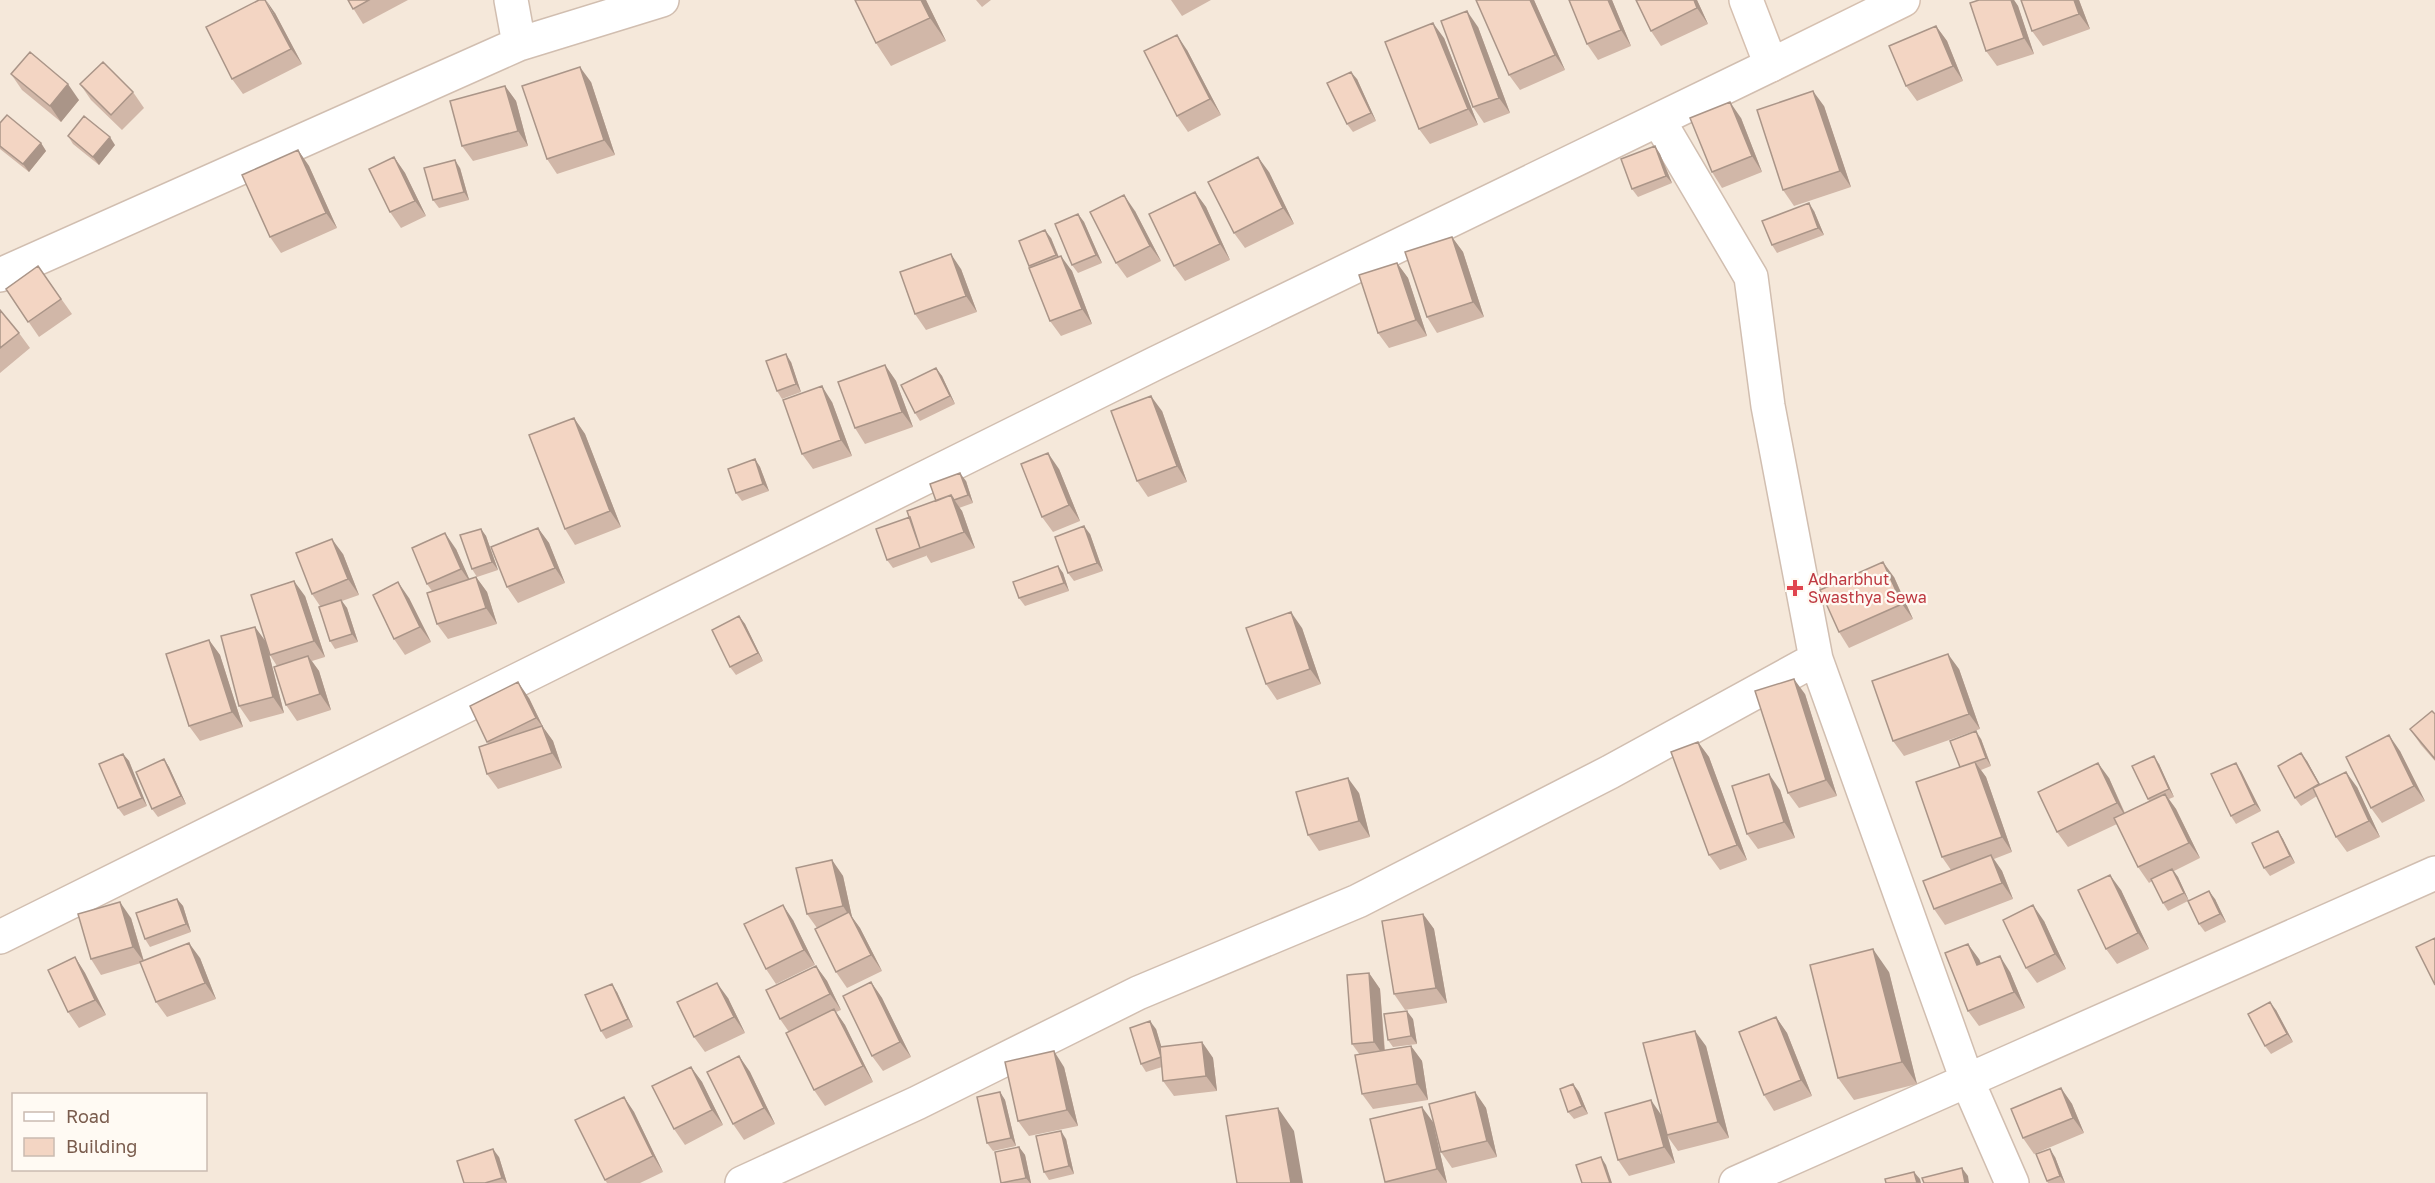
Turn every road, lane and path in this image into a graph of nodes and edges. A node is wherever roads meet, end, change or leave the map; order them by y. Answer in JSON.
{"nodes":[{"id":1,"x":511,"y":0,"type":"edge"},
{"id":2,"x":662,"y":0,"type":"edge"},
{"id":3,"x":1746,"y":0,"type":"edge"},
{"id":4,"x":1903,"y":0,"type":"edge"},
{"id":5,"x":519,"y":44,"type":"junction"},
{"id":6,"x":1771,"y":65,"type":"junction"},
{"id":7,"x":1659,"y":121,"type":"junction"},
{"id":8,"x":0,"y":275,"type":"edge"},
{"id":9,"x":1816,"y":659,"type":"junction"},
{"id":10,"x":2435,"y":873,"type":"edge"},
{"id":11,"x":0,"y":937,"type":"edge"},
{"id":12,"x":1967,"y":1080,"type":"junction"},
{"id":13,"x":742,"y":1183,"type":"edge"},
{"id":14,"x":1736,"y":1183,"type":"edge"},
{"id":15,"x":2012,"y":1183,"type":"edge"}],
"edges":[{"from":1,"to":5,"type":"street"},
{"from":2,"to":5,"type":"street"},
{"from":3,"to":6,"type":"street"},
{"from":4,"to":6,"type":"street"},
{"from":5,"to":8,"type":"street"},
{"from":6,"to":7,"type":"street"},
{"from":7,"to":9,"type":"street"},
{"from":7,"to":11,"type":"street"},
{"from":9,"to":12,"type":"street"},
{"from":9,"to":13,"type":"street"},
{"from":10,"to":12,"type":"street"},
{"from":12,"to":14,"type":"street"},
{"from":12,"to":15,"type":"street"}]}
